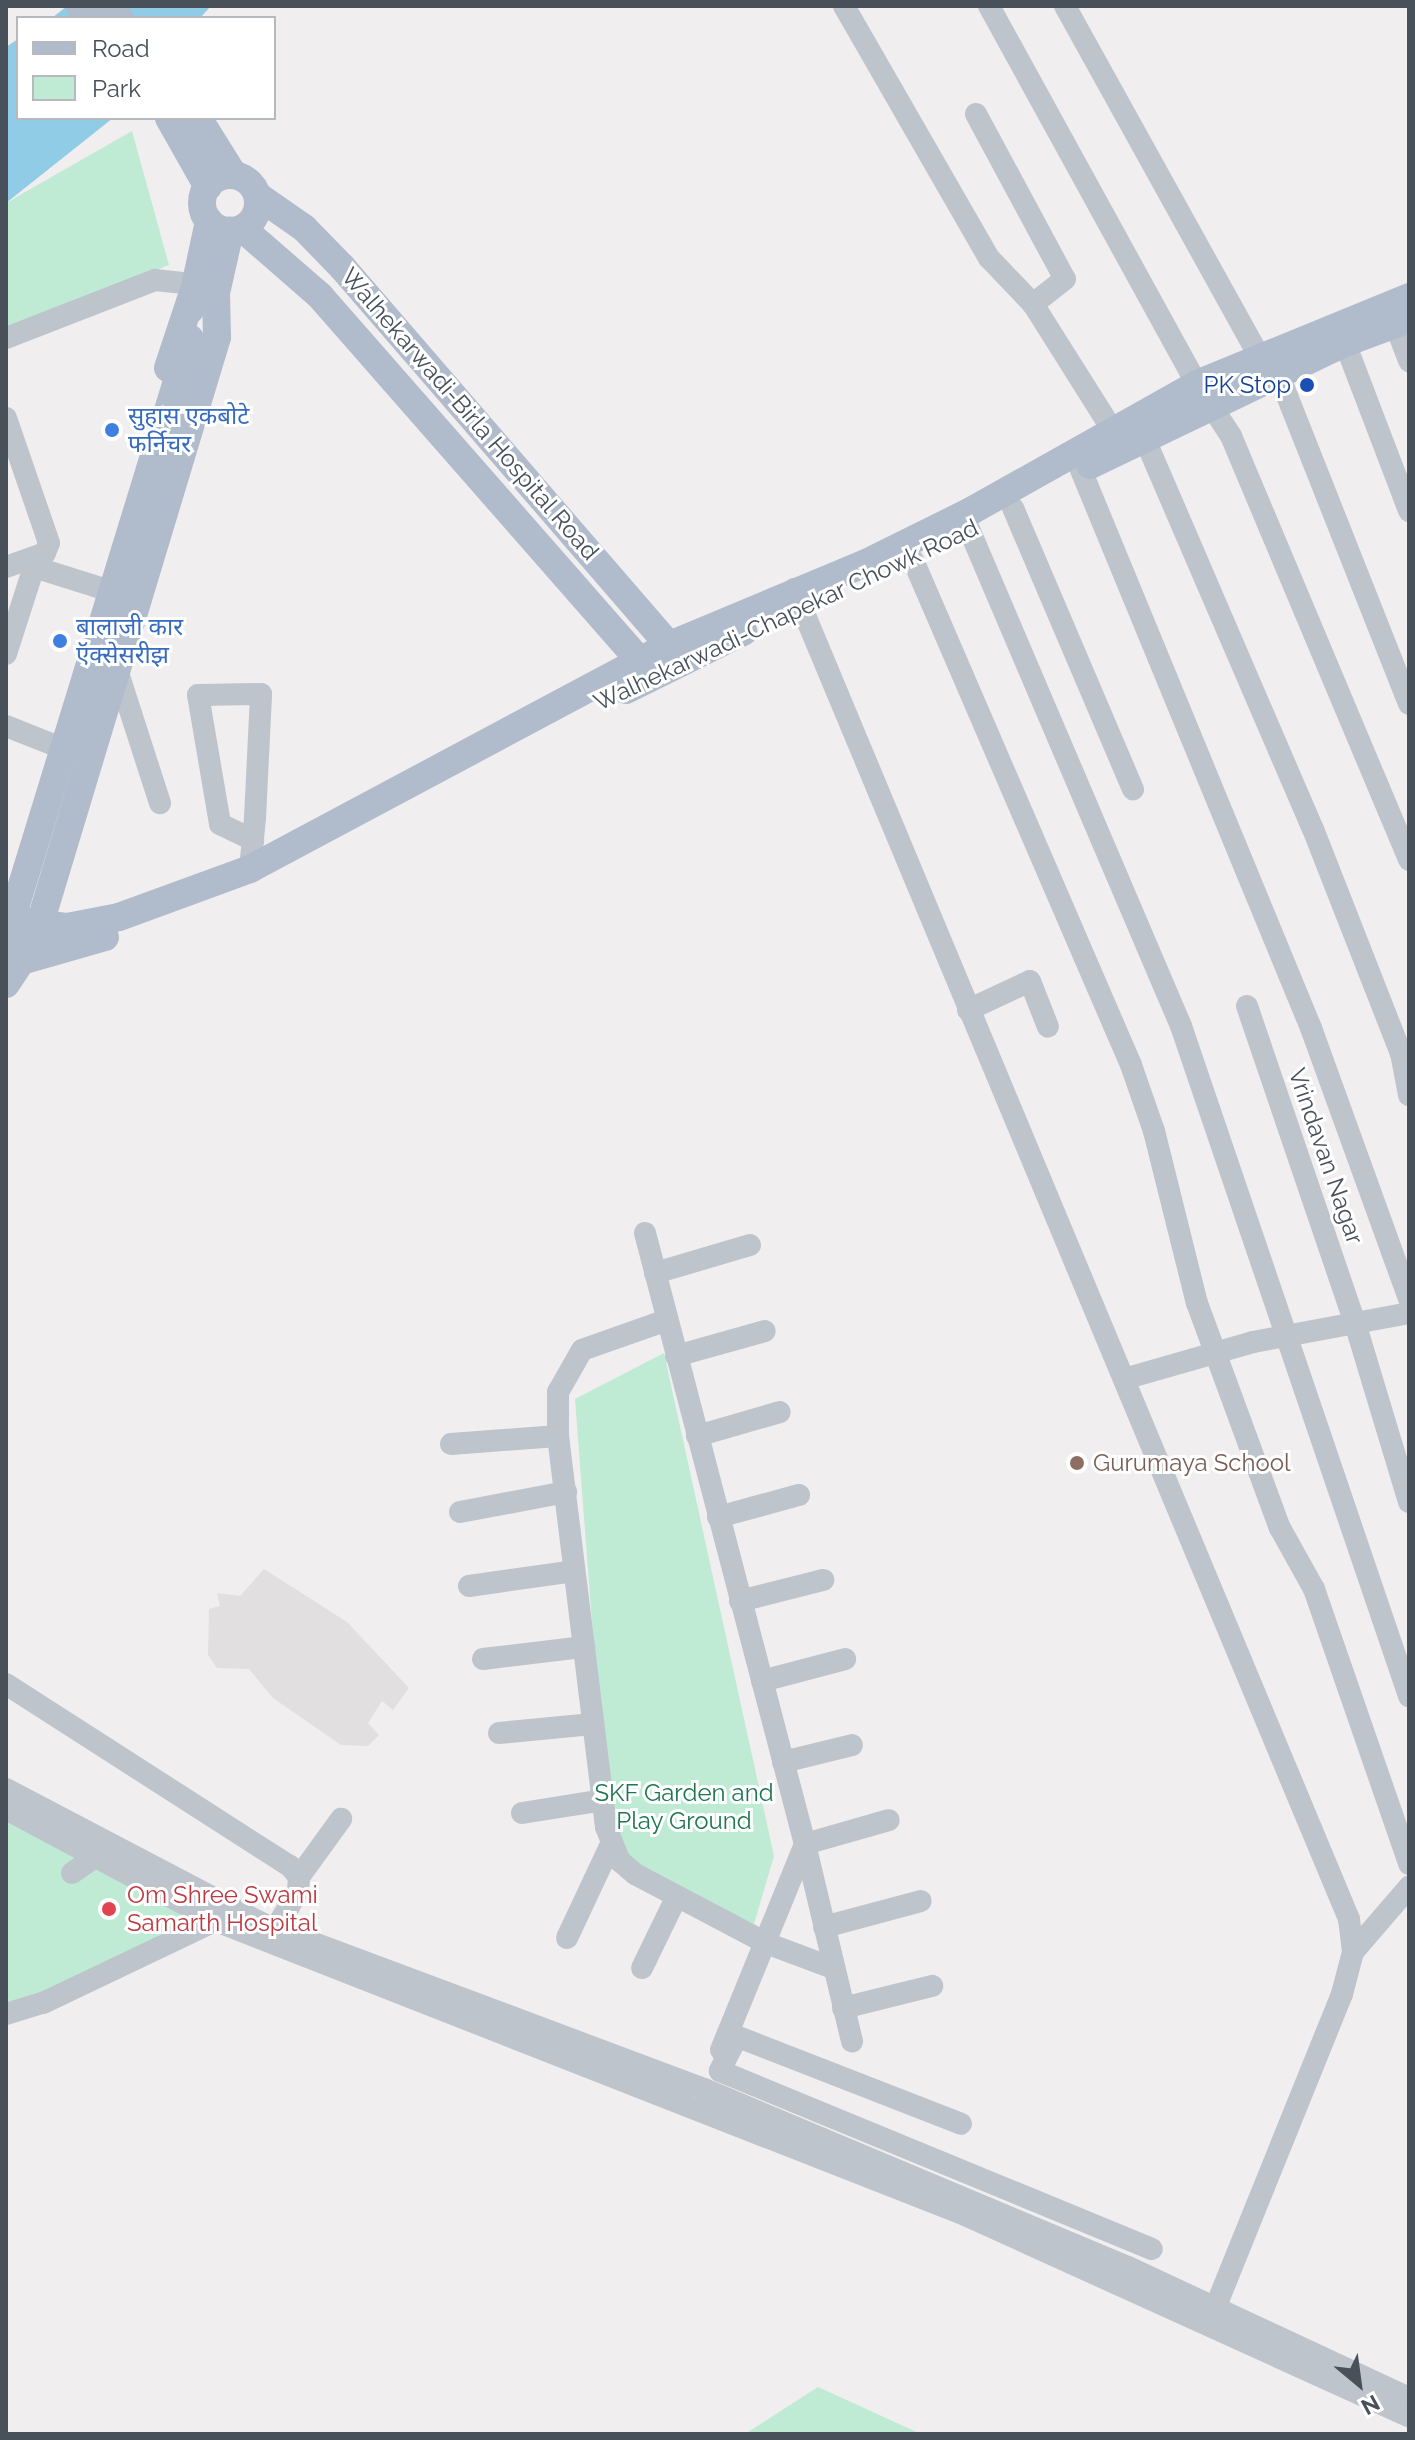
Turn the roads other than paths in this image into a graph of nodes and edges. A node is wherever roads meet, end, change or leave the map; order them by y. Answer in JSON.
{"nodes":[{"id":1,"x":844,"y":6,"type":"edge"},
{"id":2,"x":989,"y":6,"type":"edge"},
{"id":3,"x":1065,"y":6,"type":"edge"},
{"id":4,"x":976,"y":114,"type":"dead end"},
{"id":5,"x":171,"y":120,"type":"edge"},
{"id":6,"x":199,"y":120,"type":"edge"},
{"id":7,"x":220,"y":181,"type":"junction"},
{"id":8,"x":258,"y":196,"type":"junction"},
{"id":9,"x":227,"y":227,"type":"junction"},
{"id":10,"x":201,"y":290,"type":"junction"},
{"id":11,"x":1409,"y":297,"type":"edge"},
{"id":12,"x":1033,"y":304,"type":"junction"},
{"id":13,"x":1402,"y":322,"type":"edge"},
{"id":14,"x":6,"y":338,"type":"edge"},
{"id":15,"x":1345,"y":343,"type":"junction"},
{"id":16,"x":1409,"y":361,"type":"edge"},
{"id":17,"x":1269,"y":365,"type":"junction"},
{"id":18,"x":1205,"y":394,"type":"junction"},
{"id":19,"x":6,"y":418,"type":"edge"},
{"id":20,"x":1113,"y":431,"type":"junction"},
{"id":21,"x":1144,"y":437,"type":"junction"},
{"id":22,"x":1081,"y":470,"type":"junction"},
{"id":23,"x":1013,"y":508,"type":"junction"},
{"id":24,"x":1409,"y":511,"type":"edge"},
{"id":25,"x":969,"y":529,"type":"junction"},
{"id":26,"x":913,"y":560,"type":"junction"},
{"id":27,"x":6,"y":567,"type":"edge"},
{"id":28,"x":870,"y":570,"type":"junction"},
{"id":29,"x":101,"y":588,"type":"junction"},
{"id":30,"x":798,"y":596,"type":"junction"},
{"id":31,"x":6,"y":654,"type":"edge"},
{"id":32,"x":677,"y":654,"type":"junction"},
{"id":33,"x":647,"y":669,"type":"junction"},
{"id":34,"x":117,"y":670,"type":"junction"},
{"id":35,"x":1409,"y":704,"type":"edge"},
{"id":36,"x":6,"y":726,"type":"edge"},
{"id":37,"x":54,"y":745,"type":"junction"},
{"id":38,"x":1133,"y":790,"type":"dead end"},
{"id":39,"x":160,"y":803,"type":"dead end"},
{"id":40,"x":253,"y":840,"type":"junction"},
{"id":41,"x":1409,"y":860,"type":"edge"},
{"id":42,"x":250,"y":869,"type":"junction"},
{"id":43,"x":6,"y":904,"type":"edge"},
{"id":44,"x":53,"y":927,"type":"junction"},
{"id":45,"x":6,"y":937,"type":"edge"},
{"id":46,"x":17,"y":957,"type":"edge"},
{"id":47,"x":6,"y":984,"type":"edge"},
{"id":48,"x":1247,"y":1006,"type":"dead end"},
{"id":49,"x":968,"y":1010,"type":"junction"},
{"id":50,"x":1048,"y":1027,"type":"dead end"},
{"id":51,"x":1405,"y":1056,"type":"edge"},
{"id":52,"x":1409,"y":1095,"type":"edge"},
{"id":53,"x":645,"y":1233,"type":"dead end"},
{"id":54,"x":750,"y":1245,"type":"dead end"},
{"id":55,"x":655,"y":1273,"type":"junction"},
{"id":56,"x":1409,"y":1299,"type":"edge"},
{"id":57,"x":1409,"y":1313,"type":"edge"},
{"id":58,"x":667,"y":1320,"type":"junction"},
{"id":59,"x":1355,"y":1323,"type":"junction"},
{"id":60,"x":765,"y":1331,"type":"dead end"},
{"id":61,"x":1289,"y":1336,"type":"junction"},
{"id":62,"x":1214,"y":1353,"type":"junction"},
{"id":63,"x":676,"y":1356,"type":"junction"},
{"id":64,"x":1124,"y":1379,"type":"junction"},
{"id":65,"x":780,"y":1412,"type":"dead end"},
{"id":66,"x":558,"y":1436,"type":"junction"},
{"id":67,"x":697,"y":1436,"type":"junction"},
{"id":68,"x":451,"y":1444,"type":"dead end"},
{"id":69,"x":566,"y":1492,"type":"junction"},
{"id":70,"x":799,"y":1495,"type":"dead end"},
{"id":71,"x":1409,"y":1502,"type":"edge"},
{"id":72,"x":460,"y":1512,"type":"dead end"},
{"id":73,"x":718,"y":1517,"type":"junction"},
{"id":74,"x":574,"y":1571,"type":"junction"},
{"id":75,"x":823,"y":1580,"type":"dead end"},
{"id":76,"x":469,"y":1586,"type":"dead end"},
{"id":77,"x":740,"y":1601,"type":"junction"},
{"id":78,"x":584,"y":1647,"type":"junction"},
{"id":79,"x":483,"y":1659,"type":"dead end"},
{"id":80,"x":845,"y":1659,"type":"dead end"},
{"id":81,"x":762,"y":1681,"type":"junction"},
{"id":82,"x":6,"y":1684,"type":"edge"},
{"id":83,"x":1409,"y":1696,"type":"edge"},
{"id":84,"x":593,"y":1724,"type":"junction"},
{"id":85,"x":499,"y":1733,"type":"dead end"},
{"id":86,"x":852,"y":1745,"type":"dead end"},
{"id":87,"x":783,"y":1762,"type":"junction"},
{"id":88,"x":6,"y":1789,"type":"edge"},
{"id":89,"x":603,"y":1800,"type":"junction"},
{"id":90,"x":6,"y":1809,"type":"edge"},
{"id":91,"x":522,"y":1813,"type":"dead end"},
{"id":92,"x":341,"y":1819,"type":"dead end"},
{"id":93,"x":889,"y":1820,"type":"dead end"},
{"id":94,"x":611,"y":1844,"type":"junction"},
{"id":95,"x":805,"y":1844,"type":"junction"},
{"id":96,"x":95,"y":1857,"type":"junction"},
{"id":97,"x":1409,"y":1864,"type":"edge"},
{"id":98,"x":72,"y":1873,"type":"dead end"},
{"id":99,"x":299,"y":1877,"type":"junction"},
{"id":100,"x":1409,"y":1887,"type":"edge"},
{"id":101,"x":677,"y":1896,"type":"junction"},
{"id":102,"x":921,"y":1901,"type":"dead end"},
{"id":103,"x":225,"y":1916,"type":"junction"},
{"id":104,"x":824,"y":1927,"type":"junction"},
{"id":105,"x":275,"y":1929,"type":"junction"},
{"id":106,"x":567,"y":1938,"type":"dead end"},
{"id":107,"x":766,"y":1943,"type":"junction"},
{"id":108,"x":1353,"y":1952,"type":"junction"},
{"id":109,"x":642,"y":1968,"type":"dead end"},
{"id":110,"x":833,"y":1968,"type":"junction"},
{"id":111,"x":932,"y":1986,"type":"dead end"},
{"id":112,"x":843,"y":2008,"type":"junction"},
{"id":113,"x":6,"y":2014,"type":"edge"},
{"id":114,"x":730,"y":2040,"type":"junction"},
{"id":115,"x":852,"y":2041,"type":"dead end"},
{"id":116,"x":700,"y":2098,"type":"junction"},
{"id":117,"x":961,"y":2124,"type":"dead end"},
{"id":118,"x":1152,"y":2249,"type":"dead end"},
{"id":119,"x":1212,"y":2316,"type":"junction"},
{"id":120,"x":1409,"y":2398,"type":"edge"},
{"id":121,"x":1409,"y":2416,"type":"edge"}],
"edges":[{"from":1,"to":12,"type":"street"},
{"from":2,"to":18,"type":"street"},
{"from":3,"to":17,"type":"street"},
{"from":4,"to":12,"type":"street"},
{"from":5,"to":7,"type":"main road"},
{"from":6,"to":7,"type":"main road"},
{"from":7,"to":8,"type":"main road"},
{"from":7,"to":9,"type":"main road"},
{"from":8,"to":9,"type":"main road"},
{"from":8,"to":32,"type":"main road","name":"Walhekarwadi-Birla Hospital Road"},
{"from":9,"to":10,"type":"main road"},
{"from":9,"to":33,"type":"main road","name":"Walhekarwadi-Birla Hospital Road"},
{"from":10,"to":14,"type":"street"},
{"from":10,"to":29,"type":"main road"},
{"from":10,"to":34,"type":"main road"},
{"from":10,"to":45,"type":"main road","bridge":true},
{"from":11,"to":17,"type":"main road","name":"Walhekarwadi-Chapekar Chowk Road"},
{"from":12,"to":20,"type":"street"},
{"from":13,"to":15,"type":"main road","name":"Walhekarwadi-Chapekar Chowk Road"},
{"from":13,"to":16,"type":"street"},
{"from":15,"to":17,"type":"main road","name":"Walhekarwadi-Chapekar Chowk Road"},
{"from":15,"to":24,"type":"street"},
{"from":17,"to":18,"type":"main road","name":"Walhekarwadi-Chapekar Chowk Road"},
{"from":17,"to":35,"type":"street"},
{"from":18,"to":20,"type":"main road","name":"Walhekarwadi-Chapekar Chowk Road"},
{"from":18,"to":21,"type":"main road","name":"Walhekarwadi-Chapekar Chowk Road"},
{"from":18,"to":41,"type":"street"},
{"from":19,"to":27,"type":"street"},
{"from":20,"to":28,"type":"main road","name":"Walhekarwadi-Chapekar Chowk Road"},
{"from":21,"to":22,"type":"main road","name":"Walhekarwadi-Chapekar Chowk Road"},
{"from":21,"to":51,"type":"street"},
{"from":22,"to":23,"type":"main road","name":"Walhekarwadi-Chapekar Chowk Road"},
{"from":22,"to":56,"type":"street"},
{"from":23,"to":25,"type":"main road","name":"Walhekarwadi-Chapekar Chowk Road"},
{"from":23,"to":38,"type":"street"},
{"from":25,"to":26,"type":"main road","name":"Walhekarwadi-Chapekar Chowk Road"},
{"from":25,"to":61,"type":"street"},
{"from":26,"to":28,"type":"main road","name":"Walhekarwadi-Chapekar Chowk Road"},
{"from":26,"to":62,"type":"street"},
{"from":28,"to":30,"type":"main road","name":"Walhekarwadi-Chapekar Chowk Road"},
{"from":29,"to":31,"type":"street"},
{"from":29,"to":37,"type":"main road"},
{"from":30,"to":32,"type":"main road","name":"Walhekarwadi-Chapekar Chowk Road"},
{"from":30,"to":49,"type":"street"},
{"from":32,"to":33,"type":"main road","name":"Walhekarwadi-Chapekar Chowk Road"},
{"from":33,"to":42,"type":"main road","name":"Walhekarwadi-Chapekar Chowk Road"},
{"from":33,"to":46,"type":"main road","name":"Walhekarwadi-Chapekar Chowk Road"},
{"from":34,"to":39,"type":"street"},
{"from":34,"to":44,"type":"main road"},
{"from":36,"to":37,"type":"street"},
{"from":37,"to":43,"type":"main road"},
{"from":40,"to":40,"type":"street"},
{"from":40,"to":42,"type":"street"},
{"from":42,"to":44,"type":"main road","name":"Walhekarwadi-Chapekar Chowk Road"},
{"from":43,"to":44,"type":"main road"},
{"from":44,"to":46,"type":"main road"},
{"from":46,"to":47,"type":"main road"},
{"from":48,"to":59,"type":"street","name":"Vrindavan Nagar"},
{"from":49,"to":50,"type":"street"},
{"from":49,"to":64,"type":"street"},
{"from":51,"to":52,"type":"street"},
{"from":53,"to":55,"type":"street"},
{"from":54,"to":55,"type":"street"},
{"from":55,"to":58,"type":"street"},
{"from":57,"to":59,"type":"street"},
{"from":58,"to":63,"type":"street"},
{"from":58,"to":66,"type":"street"},
{"from":59,"to":61,"type":"street"},
{"from":59,"to":71,"type":"street","name":"Vrindavan Nagar"},
{"from":60,"to":63,"type":"street"},
{"from":61,"to":62,"type":"street"},
{"from":61,"to":83,"type":"street"},
{"from":62,"to":64,"type":"street"},
{"from":62,"to":97,"type":"street"},
{"from":63,"to":67,"type":"street"},
{"from":64,"to":108,"type":"street"},
{"from":65,"to":67,"type":"street"},
{"from":66,"to":68,"type":"street"},
{"from":66,"to":69,"type":"street"},
{"from":67,"to":73,"type":"street"},
{"from":69,"to":72,"type":"street"},
{"from":69,"to":74,"type":"street"},
{"from":70,"to":73,"type":"street"},
{"from":73,"to":77,"type":"street"},
{"from":74,"to":76,"type":"street"},
{"from":74,"to":78,"type":"street"},
{"from":75,"to":77,"type":"street"},
{"from":77,"to":81,"type":"street"},
{"from":78,"to":79,"type":"street"},
{"from":78,"to":84,"type":"street"},
{"from":80,"to":81,"type":"street"},
{"from":81,"to":87,"type":"street"},
{"from":82,"to":99,"type":"street"},
{"from":84,"to":85,"type":"street"},
{"from":84,"to":89,"type":"street"},
{"from":86,"to":87,"type":"street"},
{"from":87,"to":95,"type":"street"},
{"from":88,"to":103,"type":"street"},
{"from":89,"to":91,"type":"street"},
{"from":89,"to":94,"type":"street"},
{"from":90,"to":96,"type":"street"},
{"from":92,"to":99,"type":"street"},
{"from":93,"to":95,"type":"street"},
{"from":94,"to":101,"type":"street"},
{"from":94,"to":106,"type":"street"},
{"from":95,"to":104,"type":"street"},
{"from":95,"to":107,"type":"street"},
{"from":96,"to":98,"type":"street"},
{"from":96,"to":103,"type":"street"},
{"from":99,"to":105,"type":"street"},
{"from":100,"to":108,"type":"street"},
{"from":101,"to":107,"type":"street"},
{"from":101,"to":109,"type":"street"},
{"from":102,"to":104,"type":"street"},
{"from":103,"to":105,"type":"street"},
{"from":103,"to":113,"type":"street"},
{"from":103,"to":116,"type":"street"},
{"from":104,"to":110,"type":"street"},
{"from":105,"to":116,"type":"street"},
{"from":107,"to":110,"type":"street"},
{"from":107,"to":114,"type":"street"},
{"from":108,"to":119,"type":"street"},
{"from":110,"to":112,"type":"street"},
{"from":111,"to":112,"type":"street"},
{"from":112,"to":115,"type":"street"},
{"from":114,"to":116,"type":"street"},
{"from":114,"to":117,"type":"street"},
{"from":114,"to":118,"type":"street"},
{"from":116,"to":119,"type":"street"},
{"from":119,"to":120,"type":"street"},
{"from":119,"to":121,"type":"street"}]}
